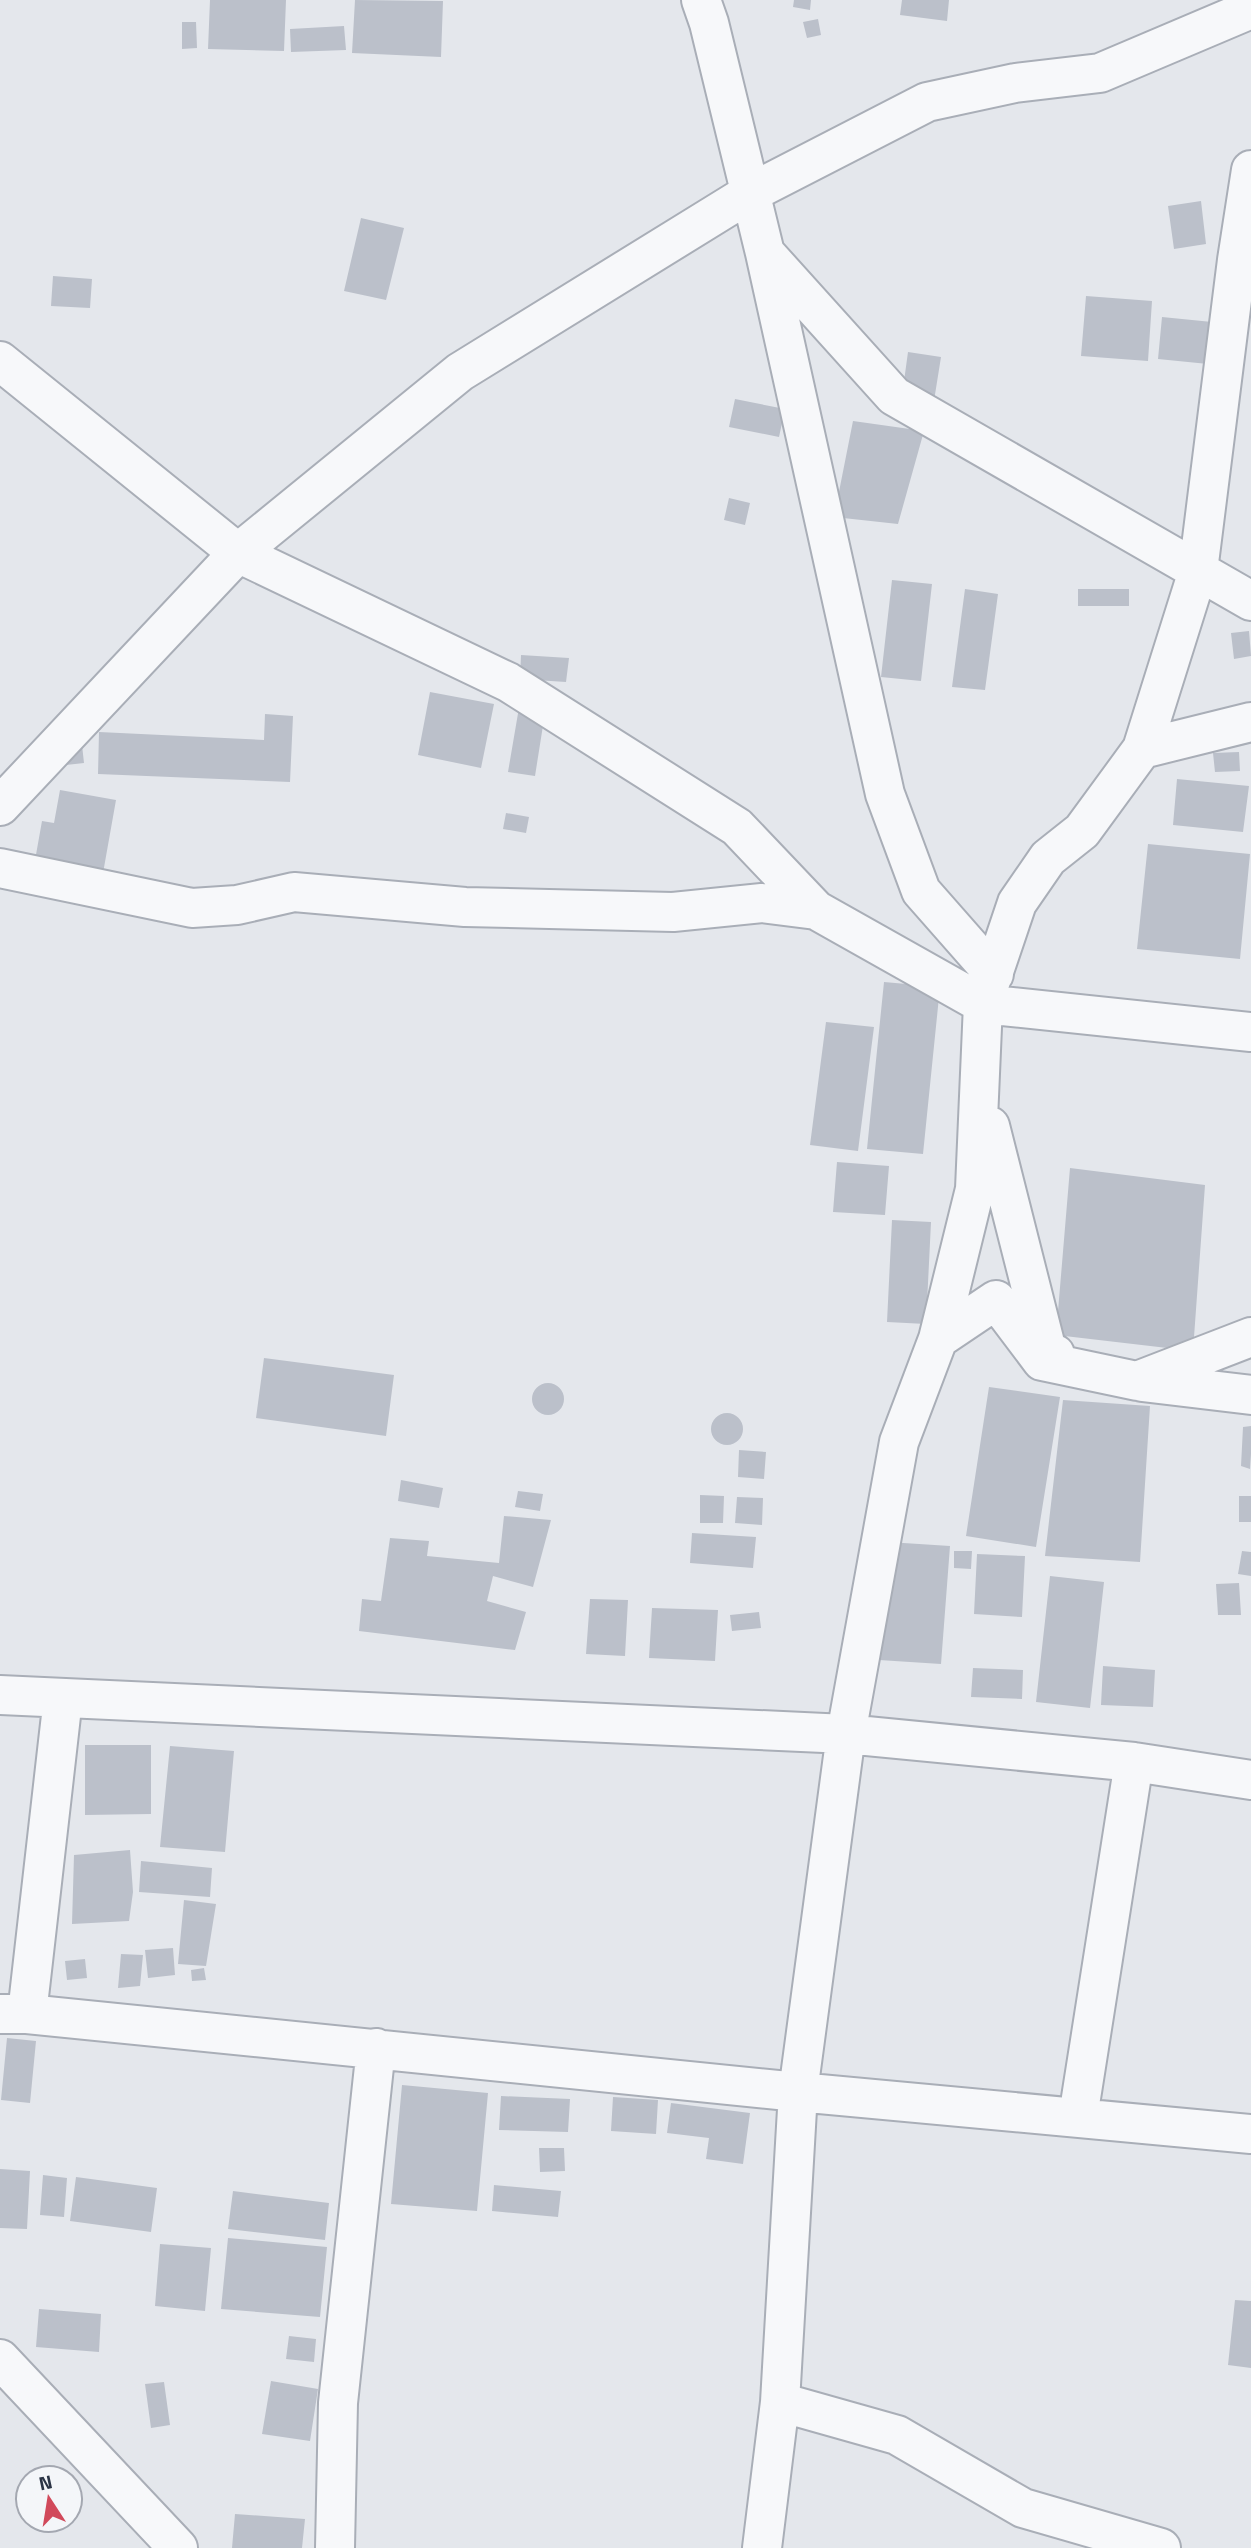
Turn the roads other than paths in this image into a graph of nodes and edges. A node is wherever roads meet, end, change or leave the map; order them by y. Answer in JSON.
{"nodes":[{"id":1,"x":701,"y":0,"type":"edge"},
{"id":2,"x":1251,"y":9,"type":"edge"},
{"id":3,"x":1251,"y":176,"type":"edge"},
{"id":4,"x":750,"y":193,"type":"junction"},
{"id":5,"x":765,"y":253,"type":"junction"},
{"id":6,"x":0,"y":360,"type":"edge"},
{"id":7,"x":238,"y":553,"type":"junction"},
{"id":8,"x":1198,"y":571,"type":"junction"},
{"id":9,"x":1251,"y":601,"type":"edge"},
{"id":10,"x":1251,"y":722,"type":"edge"},
{"id":11,"x":1142,"y":749,"type":"junction"},
{"id":12,"x":0,"y":806,"type":"edge"},
{"id":13,"x":0,"y":868,"type":"edge"},
{"id":14,"x":816,"y":909,"type":"junction"},
{"id":15,"x":988,"y":989,"type":"junction"},
{"id":16,"x":1251,"y":1032,"type":"edge"},
{"id":17,"x":981,"y":1090,"type":"junction"},
{"id":18,"x":1251,"y":1337,"type":"edge"},
{"id":19,"x":938,"y":1339,"type":"junction"},
{"id":20,"x":1137,"y":1381,"type":"junction"},
{"id":21,"x":1251,"y":1395,"type":"edge"},
{"id":22,"x":0,"y":1695,"type":"edge"},
{"id":23,"x":63,"y":1698,"type":"junction"},
{"id":24,"x":846,"y":1734,"type":"junction"},
{"id":25,"x":1134,"y":1762,"type":"junction"},
{"id":26,"x":1251,"y":1780,"type":"edge"},
{"id":27,"x":14,"y":2014,"type":"edge"},
{"id":28,"x":376,"y":2048,"type":"junction"},
{"id":29,"x":798,"y":2092,"type":"junction"},
{"id":30,"x":1078,"y":2117,"type":"junction"},
{"id":31,"x":1251,"y":2134,"type":"edge"},
{"id":32,"x":0,"y":2359,"type":"edge"},
{"id":33,"x":780,"y":2402,"type":"junction"},
{"id":34,"x":178,"y":2548,"type":"edge"},
{"id":35,"x":335,"y":2548,"type":"edge"},
{"id":36,"x":762,"y":2548,"type":"edge"},
{"id":37,"x":1161,"y":2548,"type":"edge"}],
"edges":[{"from":1,"to":4,"type":"street"},
{"from":2,"to":4,"type":"street"},
{"from":3,"to":8,"type":"street"},
{"from":4,"to":5,"type":"street"},
{"from":4,"to":7,"type":"street"},
{"from":5,"to":8,"type":"street"},
{"from":5,"to":15,"type":"street"},
{"from":6,"to":7,"type":"street"},
{"from":7,"to":12,"type":"street"},
{"from":7,"to":14,"type":"street"},
{"from":8,"to":9,"type":"street"},
{"from":8,"to":11,"type":"street"},
{"from":10,"to":11,"type":"street"},
{"from":11,"to":15,"type":"street"},
{"from":13,"to":14,"type":"street"},
{"from":14,"to":15,"type":"street"},
{"from":15,"to":16,"type":"street"},
{"from":15,"to":17,"type":"street"},
{"from":17,"to":19,"type":"street"},
{"from":17,"to":20,"type":"street"},
{"from":18,"to":20,"type":"street"},
{"from":19,"to":20,"type":"street"},
{"from":19,"to":24,"type":"street"},
{"from":20,"to":21,"type":"street"},
{"from":22,"to":23,"type":"street"},
{"from":23,"to":24,"type":"street"},
{"from":23,"to":27,"type":"street"},
{"from":24,"to":25,"type":"street"},
{"from":24,"to":29,"type":"street"},
{"from":25,"to":26,"type":"street"},
{"from":25,"to":30,"type":"street"},
{"from":27,"to":28,"type":"street"},
{"from":28,"to":29,"type":"street"},
{"from":28,"to":35,"type":"street"},
{"from":29,"to":30,"type":"street"},
{"from":29,"to":33,"type":"street"},
{"from":30,"to":31,"type":"street"},
{"from":32,"to":34,"type":"street"},
{"from":33,"to":36,"type":"street"},
{"from":33,"to":37,"type":"street"}]}
